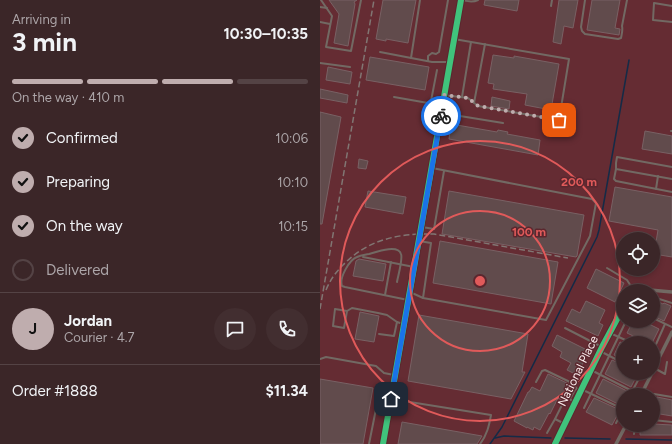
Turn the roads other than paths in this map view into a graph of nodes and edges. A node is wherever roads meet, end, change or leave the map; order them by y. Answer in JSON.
{"nodes":[{"id":1,"x":321,"y":0,"type":"edge"},
{"id":2,"x":361,"y":0,"type":"edge"},
{"id":3,"x":420,"y":0,"type":"edge"},
{"id":4,"x":448,"y":0,"type":"edge"},
{"id":5,"x":461,"y":0,"type":"edge"},
{"id":6,"x":478,"y":0,"type":"edge"},
{"id":7,"x":552,"y":0,"type":"edge"},
{"id":8,"x":585,"y":0,"type":"edge"},
{"id":9,"x":627,"y":0,"type":"edge"},
{"id":10,"x":551,"y":6,"type":"dead end"},
{"id":11,"x":672,"y":6,"type":"edge"},
{"id":12,"x":320,"y":7,"type":"edge"},
{"id":13,"x":327,"y":8,"type":"junction"},
{"id":14,"x":320,"y":22,"type":"edge"},
{"id":15,"x":672,"y":22,"type":"edge"},
{"id":16,"x":330,"y":24,"type":"junction"},
{"id":17,"x":454,"y":39,"type":"junction"},
{"id":18,"x":471,"y":42,"type":"junction"},
{"id":19,"x":484,"y":44,"type":"junction"},
{"id":20,"x":380,"y":52,"type":"dead end"},
{"id":21,"x":411,"y":58,"type":"junction"},
{"id":22,"x":428,"y":61,"type":"junction"},
{"id":23,"x":450,"y":62,"type":"junction"},
{"id":24,"x":320,"y":63,"type":"edge"},
{"id":25,"x":350,"y":67,"type":"dead end"},
{"id":26,"x":437,"y":70,"type":"dead end"},
{"id":27,"x":444,"y":95,"type":"junction"},
{"id":28,"x":394,"y":97,"type":"dead end"},
{"id":29,"x":462,"y":97,"type":"junction"},
{"id":30,"x":431,"y":101,"type":"junction"},
{"id":31,"x":443,"y":103,"type":"junction"},
{"id":32,"x":474,"y":103,"type":"junction"},
{"id":33,"x":442,"y":109,"type":"junction"},
{"id":34,"x":503,"y":123,"type":"dead end"},
{"id":35,"x":672,"y":167,"type":"edge"},
{"id":36,"x":432,"y":168,"type":"junction"},
{"id":37,"x":616,"y":169,"type":"junction"},
{"id":38,"x":444,"y":171,"type":"junction"},
{"id":39,"x":658,"y":176,"type":"junction"},
{"id":40,"x":672,"y":179,"type":"edge"},
{"id":41,"x":656,"y":189,"type":"junction"},
{"id":42,"x":672,"y":192,"type":"edge"},
{"id":43,"x":422,"y":227,"type":"junction"},
{"id":44,"x":419,"y":240,"type":"junction"},
{"id":45,"x":361,"y":256,"type":"junction"},
{"id":46,"x":391,"y":262,"type":"junction"},
{"id":47,"x":400,"y":264,"type":"junction"},
{"id":48,"x":415,"y":267,"type":"junction"},
{"id":49,"x":607,"y":268,"type":"dead end"},
{"id":50,"x":397,"y":282,"type":"dead end"},
{"id":51,"x":630,"y":284,"type":"edge"},
{"id":52,"x":660,"y":291,"type":"edge"},
{"id":53,"x":410,"y":292,"type":"junction"},
{"id":54,"x":672,"y":292,"type":"edge"},
{"id":55,"x":385,"y":295,"type":"junction"},
{"id":56,"x":423,"y":298,"type":"junction"},
{"id":57,"x":660,"y":299,"type":"edge"},
{"id":58,"x":409,"y":300,"type":"junction"},
{"id":59,"x":672,"y":303,"type":"edge"},
{"id":60,"x":346,"y":311,"type":"junction"},
{"id":61,"x":616,"y":321,"type":"edge"},
{"id":62,"x":397,"y":322,"type":"junction"},
{"id":63,"x":660,"y":322,"type":"edge"},
{"id":64,"x":405,"y":324,"type":"junction"},
{"id":65,"x":665,"y":324,"type":"junction"},
{"id":66,"x":672,"y":327,"type":"edge"},
{"id":67,"x":565,"y":328,"type":"dead end"},
{"id":68,"x":622,"y":328,"type":"edge"},
{"id":69,"x":610,"y":332,"type":"junction"},
{"id":70,"x":672,"y":332,"type":"edge"},
{"id":71,"x":379,"y":334,"type":"dead end"},
{"id":72,"x":618,"y":336,"type":"joint"},
{"id":73,"x":660,"y":336,"type":"edge"},
{"id":74,"x":616,"y":340,"type":"edge"},
{"id":75,"x":602,"y":347,"type":"junction"},
{"id":76,"x":600,"y":351,"type":"junction"},
{"id":77,"x":609,"y":356,"type":"junction"},
{"id":78,"x":660,"y":356,"type":"edge"},
{"id":79,"x":320,"y":359,"type":"edge"},
{"id":80,"x":616,"y":360,"type":"edge"},
{"id":81,"x":667,"y":362,"type":"dead end"},
{"id":82,"x":591,"y":370,"type":"junction"},
{"id":83,"x":660,"y":372,"type":"edge"},
{"id":84,"x":600,"y":375,"type":"junction"},
{"id":85,"x":396,"y":376,"type":"junction"},
{"id":86,"x":536,"y":382,"type":"dead end"},
{"id":87,"x":576,"y":388,"type":"junction"},
{"id":88,"x":626,"y":388,"type":"edge"},
{"id":89,"x":581,"y":390,"type":"junction"},
{"id":90,"x":591,"y":394,"type":"junction"},
{"id":91,"x":660,"y":395,"type":"edge"},
{"id":92,"x":672,"y":397,"type":"edge"},
{"id":93,"x":391,"y":400,"type":"junction"},
{"id":94,"x":575,"y":402,"type":"junction"},
{"id":95,"x":563,"y":403,"type":"dead end"},
{"id":96,"x":616,"y":406,"type":"edge"},
{"id":97,"x":584,"y":408,"type":"dead end"},
{"id":98,"x":555,"y":418,"type":"junction"},
{"id":99,"x":660,"y":421,"type":"edge"},
{"id":100,"x":672,"y":422,"type":"edge"},
{"id":101,"x":565,"y":424,"type":"junction"},
{"id":102,"x":622,"y":432,"type":"edge"},
{"id":103,"x":547,"y":433,"type":"dead end"},
{"id":104,"x":369,"y":444,"type":"edge"},
{"id":105,"x":383,"y":444,"type":"edge"},
{"id":106,"x":480,"y":444,"type":"edge"},
{"id":107,"x":555,"y":444,"type":"edge"},
{"id":108,"x":616,"y":444,"type":"edge"}],
"edges":[{"from":1,"to":13,"type":"lane"},
{"from":2,"to":16,"type":"lane"},
{"from":3,"to":21,"type":"lane"},
{"from":4,"to":22,"type":"lane"},
{"from":5,"to":6,"type":"lane"},
{"from":5,"to":17,"type":"street"},
{"from":7,"to":10,"type":"lane"},
{"from":8,"to":9,"type":"lane"},
{"from":11,"to":15,"type":"lane"},
{"from":12,"to":13,"type":"lane"},
{"from":13,"to":16,"type":"lane"},
{"from":14,"to":16,"type":"lane"},
{"from":17,"to":18,"type":"lane"},
{"from":17,"to":23,"type":"street"},
{"from":18,"to":19,"type":"lane"},
{"from":18,"to":29,"type":"lane"},
{"from":19,"to":32,"type":"lane"},
{"from":19,"to":32,"type":"lane"},
{"from":20,"to":21,"type":"lane"},
{"from":21,"to":22,"type":"lane"},
{"from":22,"to":23,"type":"lane"},
{"from":23,"to":27,"type":"street"},
{"from":24,"to":25,"type":"lane"},
{"from":26,"to":30,"type":"lane"},
{"from":27,"to":29,"type":"lane"},
{"from":27,"to":31,"type":"street"},
{"from":28,"to":30,"type":"lane"},
{"from":29,"to":32,"type":"lane"},
{"from":30,"to":31,"type":"lane"},
{"from":31,"to":33,"type":"street"},
{"from":33,"to":34,"type":"lane"},
{"from":33,"to":36,"type":"street"},
{"from":35,"to":37,"type":"lane"},
{"from":36,"to":38,"type":"lane"},
{"from":36,"to":43,"type":"street"},
{"from":37,"to":39,"type":"lane"},
{"from":37,"to":41,"type":"lane"},
{"from":38,"to":43,"type":"lane"},
{"from":38,"to":56,"type":"lane"},
{"from":39,"to":40,"type":"lane"},
{"from":39,"to":41,"type":"lane"},
{"from":41,"to":42,"type":"lane"},
{"from":43,"to":44,"type":"street"},
{"from":44,"to":48,"type":"street"},
{"from":44,"to":56,"type":"lane"},
{"from":45,"to":46,"type":"lane"},
{"from":45,"to":47,"type":"lane"},
{"from":45,"to":55,"type":"lane"},
{"from":46,"to":47,"type":"lane"},
{"from":46,"to":55,"type":"lane"},
{"from":47,"to":48,"type":"lane"},
{"from":47,"to":50,"type":"lane"},
{"from":48,"to":53,"type":"street"},
{"from":49,"to":51,"type":"lane"},
{"from":52,"to":54,"type":"street"},
{"from":53,"to":56,"type":"lane"},
{"from":53,"to":58,"type":"street"},
{"from":55,"to":58,"type":"lane"},
{"from":57,"to":59,"type":"lane"},
{"from":58,"to":64,"type":"street"},
{"from":60,"to":60,"type":"lane"},
{"from":60,"to":62,"type":"lane"},
{"from":61,"to":69,"type":"street","name":"National Place"},
{"from":62,"to":64,"type":"lane"},
{"from":62,"to":71,"type":"lane"},
{"from":63,"to":65,"type":"lane"},
{"from":64,"to":85,"type":"street"},
{"from":65,"to":66,"type":"lane"},
{"from":65,"to":73,"type":"lane"},
{"from":67,"to":75,"type":"lane"},
{"from":68,"to":72,"type":"lane"},
{"from":69,"to":72,"type":"lane"},
{"from":69,"to":75,"type":"street","name":"National Place"},
{"from":70,"to":78,"type":"street"},
{"from":74,"to":77,"type":"lane"},
{"from":75,"to":76,"type":"street","name":"National Place"},
{"from":76,"to":77,"type":"lane"},
{"from":76,"to":82,"type":"street","name":"National Place"},
{"from":77,"to":80,"type":"lane"},
{"from":77,"to":84,"type":"lane"},
{"from":79,"to":85,"type":"lane"},
{"from":81,"to":83,"type":"lane"},
{"from":82,"to":84,"type":"lane"},
{"from":82,"to":89,"type":"street","name":"National Place"},
{"from":84,"to":88,"type":"lane"},
{"from":84,"to":90,"type":"lane"},
{"from":85,"to":93,"type":"street"},
{"from":86,"to":87,"type":"lane"},
{"from":87,"to":89,"type":"lane"},
{"from":87,"to":94,"type":"lane"},
{"from":89,"to":90,"type":"lane"},
{"from":89,"to":94,"type":"street","name":"National Place"},
{"from":90,"to":96,"type":"lane"},
{"from":90,"to":97,"type":"lane"},
{"from":91,"to":92,"type":"lane"},
{"from":93,"to":104,"type":"lane"},
{"from":93,"to":105,"type":"street"},
{"from":93,"to":106,"type":"lane"},
{"from":94,"to":101,"type":"street","name":"National Place"},
{"from":95,"to":98,"type":"lane"},
{"from":98,"to":101,"type":"lane"},
{"from":98,"to":103,"type":"lane"},
{"from":99,"to":100,"type":"lane"},
{"from":101,"to":107,"type":"street","name":"National Place"},
{"from":102,"to":108,"type":"street"}]}
